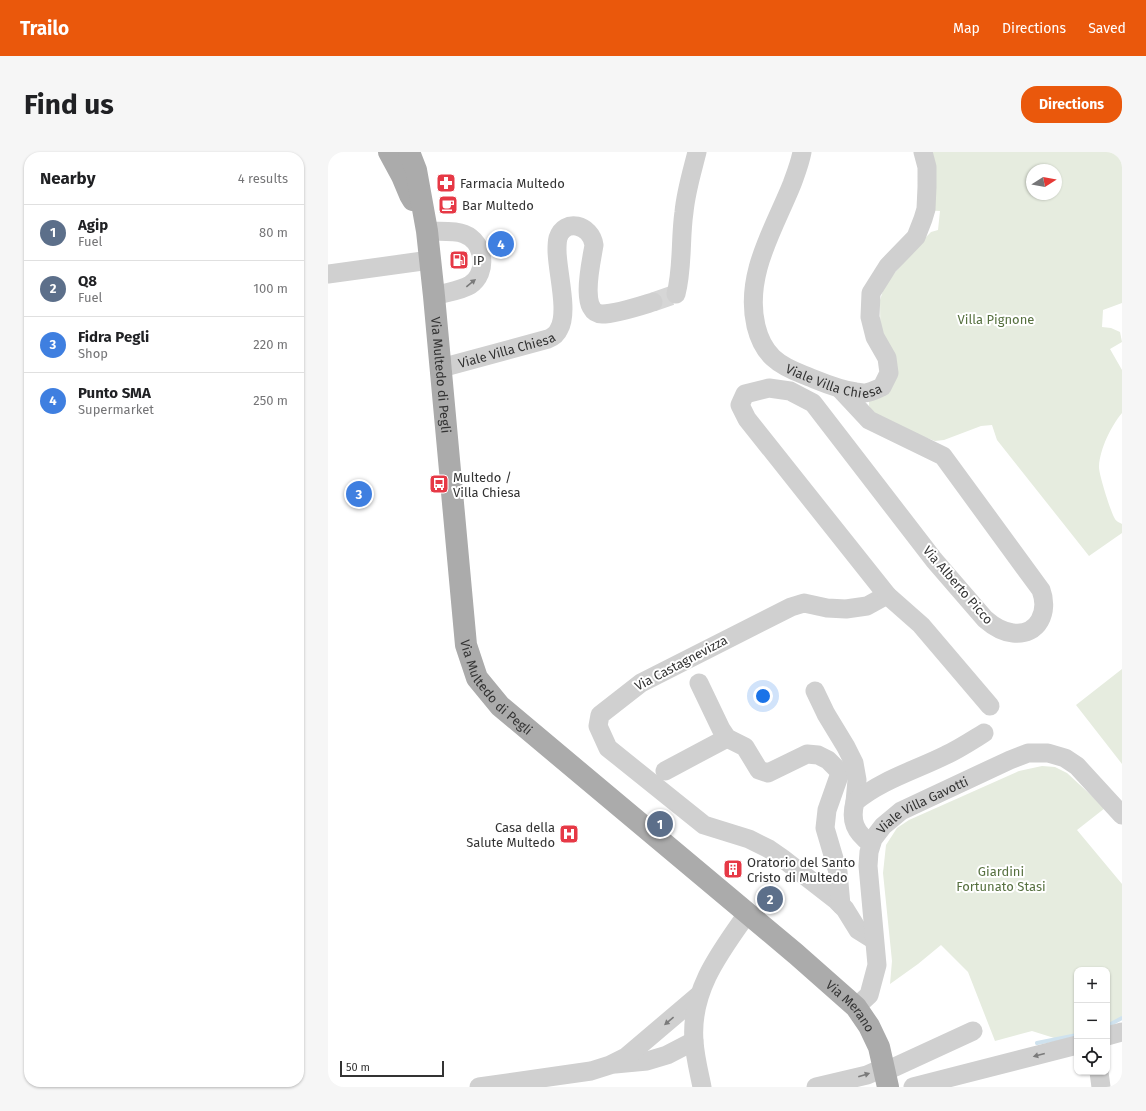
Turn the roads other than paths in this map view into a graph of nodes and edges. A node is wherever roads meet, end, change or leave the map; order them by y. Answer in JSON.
{"nodes":[{"id":1,"x":389,"y":152,"type":"edge"},
{"id":2,"x":409,"y":152,"type":"edge"},
{"id":3,"x":421,"y":152,"type":"edge"},
{"id":4,"x":697,"y":152,"type":"edge"},
{"id":5,"x":802,"y":152,"type":"edge"},
{"id":6,"x":923,"y":152,"type":"edge"},
{"id":7,"x":426,"y":223,"type":"junction"},
{"id":8,"x":430,"y":260,"type":"junction"},
{"id":9,"x":328,"y":274,"type":"edge"},
{"id":10,"x":676,"y":294,"type":"dead end"},
{"id":11,"x":434,"y":296,"type":"junction"},
{"id":12,"x":653,"y":302,"type":"tunnel mouth"},
{"id":13,"x":441,"y":368,"type":"junction"},
{"id":14,"x":841,"y":390,"type":"junction"},
{"id":15,"x":887,"y":595,"type":"junction"},
{"id":16,"x":699,"y":683,"type":"dead end"},
{"id":17,"x":815,"y":691,"type":"dead end"},
{"id":18,"x":990,"y":706,"type":"dead end"},
{"id":19,"x":984,"y":734,"type":"dead end"},
{"id":20,"x":727,"y":738,"type":"junction"},
{"id":21,"x":665,"y":771,"type":"dead end"},
{"id":22,"x":855,"y":802,"type":"junction"},
{"id":23,"x":1122,"y":815,"type":"edge"},
{"id":24,"x":871,"y":844,"type":"junction"},
{"id":25,"x":841,"y":905,"type":"junction"},
{"id":26,"x":747,"y":914,"type":"junction"},
{"id":27,"x":874,"y":940,"type":"junction"},
{"id":28,"x":796,"y":954,"type":"joint"},
{"id":29,"x":699,"y":995,"type":"junction"},
{"id":30,"x":856,"y":1007,"type":"junction"},
{"id":31,"x":974,"y":1031,"type":"dead end"},
{"id":32,"x":1122,"y":1032,"type":"edge"},
{"id":33,"x":1110,"y":1035,"type":"edge"},
{"id":34,"x":694,"y":1041,"type":"junction"},
{"id":35,"x":1074,"y":1046,"type":"edge"},
{"id":36,"x":610,"y":1065,"type":"junction"},
{"id":37,"x":1099,"y":1075,"type":"edge"},
{"id":38,"x":885,"y":1076,"type":"edge"},
{"id":39,"x":480,"y":1087,"type":"edge"},
{"id":40,"x":702,"y":1087,"type":"edge"},
{"id":41,"x":816,"y":1087,"type":"edge"},
{"id":42,"x":913,"y":1087,"type":"edge"},
{"id":43,"x":1101,"y":1087,"type":"edge"}],
"edges":[{"from":1,"to":7,"type":"main road","name":"Via Multedo di Pegli"},
{"from":2,"to":7,"type":"main road","name":"Via Multedo di Pegli"},
{"from":3,"to":7,"type":"main road","name":"Via Multedo di Pegli"},
{"from":4,"to":10,"type":"street"},
{"from":5,"to":14,"type":"street","name":"Viale Villa Chiesa"},
{"from":6,"to":14,"type":"street","name":"Viale Villa Chiesa"},
{"from":7,"to":8,"type":"main road","name":"Via Multedo di Pegli"},
{"from":11,"to":7,"type":"street","one_way":true},
{"from":8,"to":9,"type":"street"},
{"from":8,"to":11,"type":"main road","name":"Via Multedo di Pegli"},
{"from":11,"to":13,"type":"main road","name":"Via Multedo di Pegli"},
{"from":12,"to":13,"type":"street","name":"Viale Villa Chiesa"},
{"from":13,"to":26,"type":"main road","name":"Via Multedo di Pegli"},
{"from":14,"to":15,"type":"street","name":"Via Alberto Picco"},
{"from":15,"to":18,"type":"street"},
{"from":15,"to":25,"type":"street","name":"Via Castagnevizza"},
{"from":16,"to":20,"type":"street","name":"Via Castagnevizza"},
{"from":17,"to":22,"type":"street"},
{"from":19,"to":22,"type":"street"},
{"from":20,"to":21,"type":"street"},
{"from":20,"to":25,"type":"street"},
{"from":22,"to":24,"type":"street"},
{"from":23,"to":24,"type":"street","name":"Viale Villa Gavotti"},
{"from":24,"to":27,"type":"street","name":"Viale Villa Gavotti"},
{"from":25,"to":27,"type":"street","name":"Via Castagnevizza"},
{"from":26,"to":28,"type":"main road","name":"Via Multedo di Pegli"},
{"from":26,"to":29,"type":"street"},
{"from":27,"to":30,"type":"street","name":"Viale Villa Gavotti"},
{"from":28,"to":30,"type":"main road","name":"Via Merano"},
{"from":29,"to":34,"type":"street"},
{"from":29,"to":36,"type":"street","one_way":true},
{"from":30,"to":38,"type":"main road","name":"Via Merano"},
{"from":31,"to":38,"type":"street"},
{"from":32,"to":33,"type":"street"},
{"from":34,"to":36,"type":"street"},
{"from":34,"to":40,"type":"street"},
{"from":35,"to":42,"type":"street","one_way":true},
{"from":36,"to":39,"type":"street"},
{"from":37,"to":43,"type":"street"},
{"from":41,"to":38,"type":"street","one_way":true}]}
